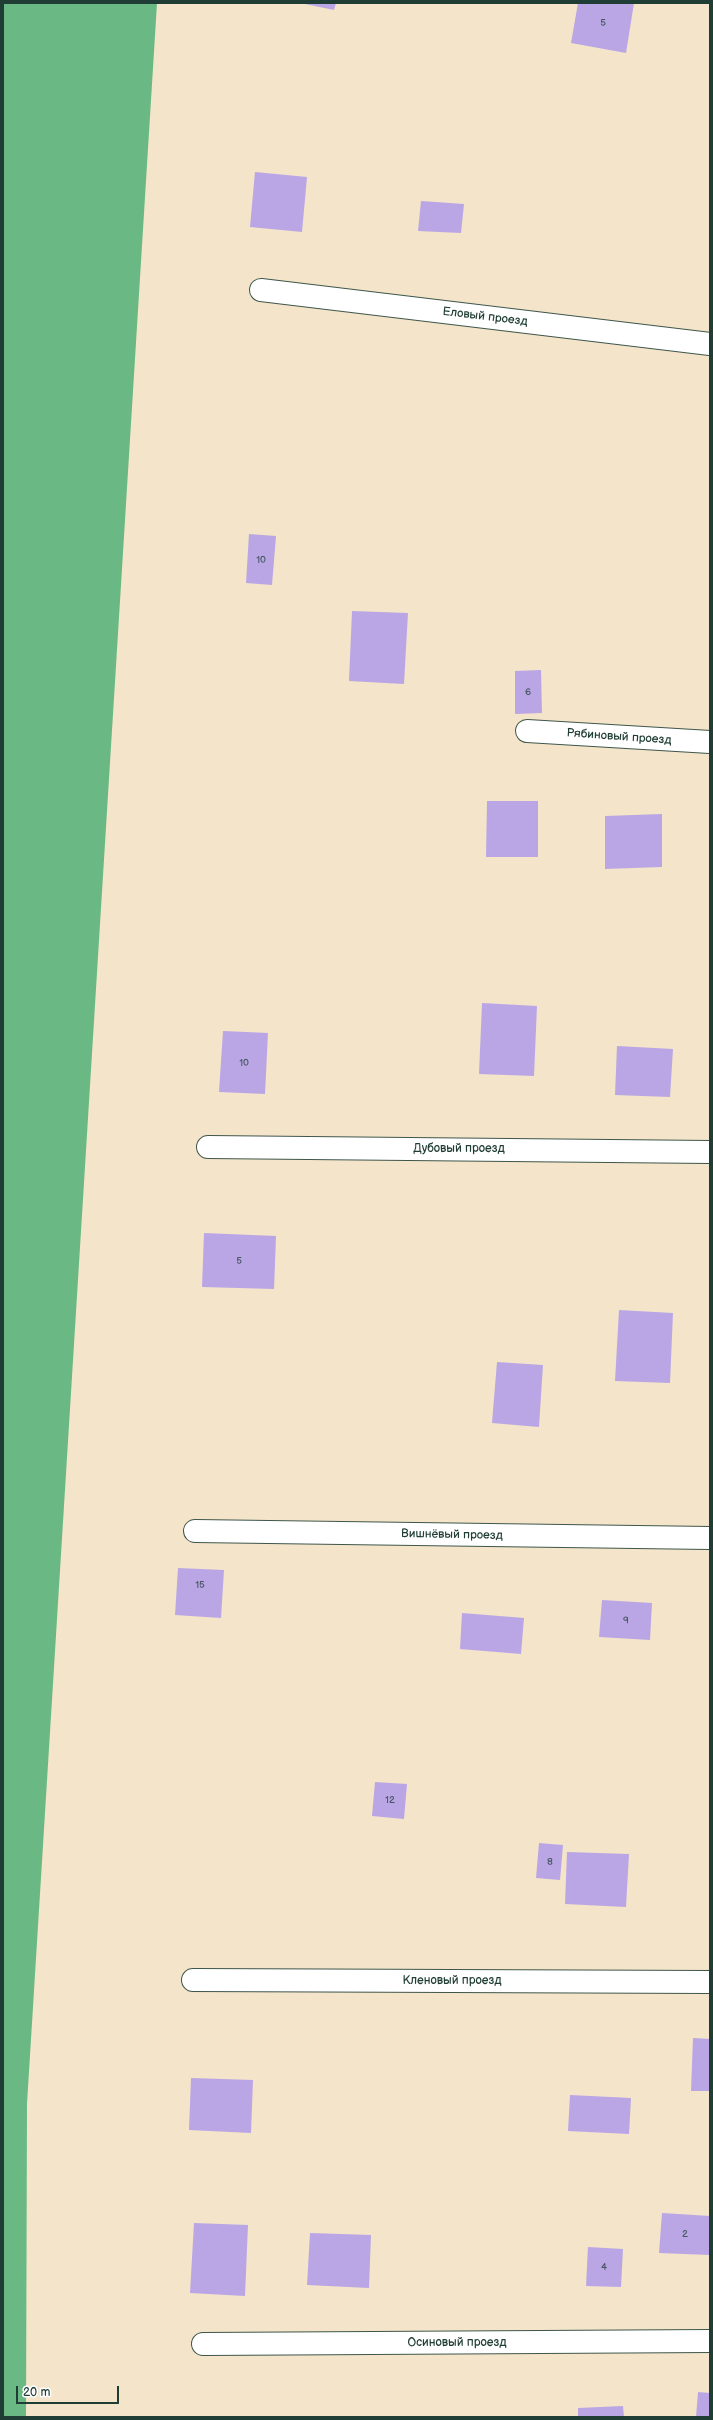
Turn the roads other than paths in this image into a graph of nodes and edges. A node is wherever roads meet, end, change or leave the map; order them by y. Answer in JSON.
{"nodes":[{"id":1,"x":260,"y":290,"type":"dead end"},
{"id":2,"x":710,"y":344,"type":"edge"},
{"id":3,"x":527,"y":731,"type":"dead end"},
{"id":4,"x":710,"y":742,"type":"edge"},
{"id":5,"x":208,"y":1147,"type":"dead end"},
{"id":6,"x":710,"y":1152,"type":"edge"},
{"id":7,"x":195,"y":1531,"type":"dead end"},
{"id":8,"x":710,"y":1538,"type":"edge"},
{"id":9,"x":193,"y":1980,"type":"dead end"},
{"id":10,"x":710,"y":1982,"type":"edge"},
{"id":11,"x":710,"y":2341,"type":"edge"},
{"id":12,"x":204,"y":2344,"type":"dead end"}],
"edges":[{"from":1,"to":2,"type":"street","name":"Еловый проезд"},
{"from":3,"to":4,"type":"street","name":"Рябиновый проезд"},
{"from":5,"to":6,"type":"street","name":"Дубовый проезд"},
{"from":7,"to":8,"type":"street","name":"Вишнёвый проезд"},
{"from":9,"to":10,"type":"street","name":"Кленовый проезд"},
{"from":11,"to":12,"type":"street","name":"Осиновый проезд"}]}
